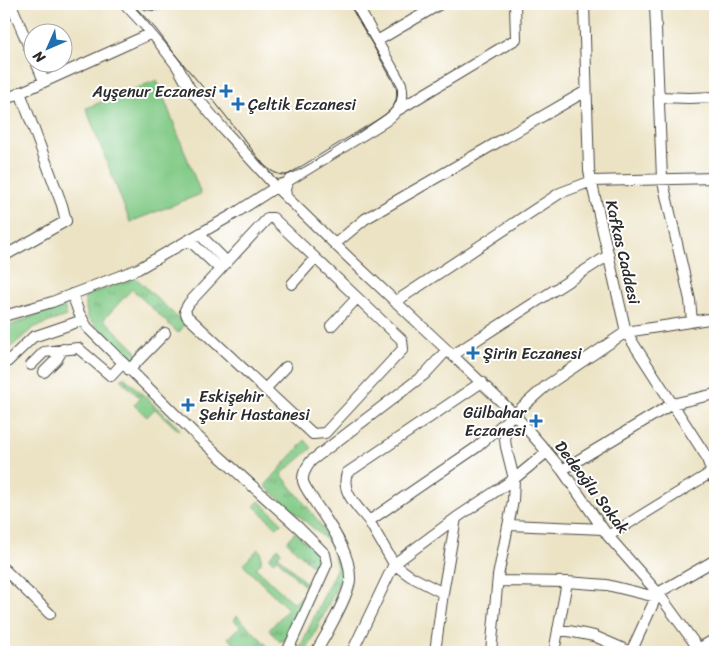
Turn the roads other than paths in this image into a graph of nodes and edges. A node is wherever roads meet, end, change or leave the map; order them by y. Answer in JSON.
{"nodes":[{"id":1,"x":10,"y":4,"type":"edge"},
{"id":2,"x":126,"y":4,"type":"edge"},
{"id":3,"x":146,"y":4,"type":"edge"},
{"id":4,"x":161,"y":4,"type":"edge"},
{"id":5,"x":356,"y":4,"type":"edge"},
{"id":6,"x":440,"y":4,"type":"edge"},
{"id":7,"x":515,"y":4,"type":"edge"},
{"id":8,"x":584,"y":4,"type":"edge"},
{"id":9,"x":655,"y":4,"type":"edge"},
{"id":10,"x":22,"y":31,"type":"edge"},
{"id":11,"x":152,"y":33,"type":"junction"},
{"id":12,"x":377,"y":41,"type":"junction"},
{"id":13,"x":40,"y":72,"type":"edge"},
{"id":14,"x":44,"y":81,"type":"junction"},
{"id":15,"x":586,"y":91,"type":"junction"},
{"id":16,"x":20,"y":92,"type":"junction"},
{"id":17,"x":659,"y":97,"type":"junction"},
{"id":18,"x":715,"y":97,"type":"edge"},
{"id":19,"x":4,"y":100,"type":"edge"},
{"id":20,"x":398,"y":110,"type":"junction"},
{"id":21,"x":662,"y":178,"type":"junction"},
{"id":22,"x":715,"y":178,"type":"edge"},
{"id":23,"x":592,"y":180,"type":"junction"},
{"id":24,"x":288,"y":181,"type":"junction"},
{"id":25,"x":276,"y":187,"type":"junction"},
{"id":26,"x":286,"y":196,"type":"junction"},
{"id":27,"x":199,"y":234,"type":"junction"},
{"id":28,"x":189,"y":240,"type":"junction"},
{"id":29,"x":335,"y":244,"type":"junction"},
{"id":30,"x":609,"y":255,"type":"junction"},
{"id":31,"x":4,"y":256,"type":"edge"},
{"id":32,"x":314,"y":258,"type":"junction"},
{"id":33,"x":224,"y":265,"type":"junction"},
{"id":34,"x":292,"y":284,"type":"dead end"},
{"id":35,"x":72,"y":294,"type":"junction"},
{"id":36,"x":357,"y":298,"type":"junction"},
{"id":37,"x":395,"y":302,"type":"junction"},
{"id":38,"x":4,"y":316,"type":"edge"},
{"id":39,"x":715,"y":318,"type":"edge"},
{"id":40,"x":83,"y":320,"type":"junction"},
{"id":41,"x":692,"y":321,"type":"junction"},
{"id":42,"x":331,"y":326,"type":"dead end"},
{"id":43,"x":626,"y":332,"type":"junction"},
{"id":44,"x":165,"y":333,"type":"dead end"},
{"id":45,"x":63,"y":349,"type":"junction"},
{"id":46,"x":450,"y":352,"type":"junction"},
{"id":47,"x":4,"y":365,"type":"edge"},
{"id":48,"x":31,"y":365,"type":"dead end"},
{"id":49,"x":126,"y":367,"type":"junction"},
{"id":50,"x":286,"y":367,"type":"dead end"},
{"id":51,"x":44,"y":372,"type":"dead end"},
{"id":52,"x":482,"y":382,"type":"junction"},
{"id":53,"x":265,"y":389,"type":"junction"},
{"id":54,"x":715,"y":394,"type":"edge"},
{"id":55,"x":672,"y":404,"type":"junction"},
{"id":56,"x":514,"y":414,"type":"junction"},
{"id":57,"x":503,"y":424,"type":"junction"},
{"id":58,"x":547,"y":452,"type":"junction"},
{"id":59,"x":562,"y":470,"type":"junction"},
{"id":60,"x":714,"y":477,"type":"edge"},
{"id":61,"x":514,"y":479,"type":"junction"},
{"id":62,"x":456,"y":518,"type":"junction"},
{"id":63,"x":369,"y":521,"type":"junction"},
{"id":64,"x":509,"y":525,"type":"junction"},
{"id":65,"x":605,"y":532,"type":"junction"},
{"id":66,"x":715,"y":560,"type":"edge"},
{"id":67,"x":394,"y":564,"type":"junction"},
{"id":68,"x":4,"y":568,"type":"edge"},
{"id":69,"x":498,"y":581,"type":"junction"},
{"id":70,"x":567,"y":582,"type":"junction"},
{"id":71,"x":443,"y":593,"type":"junction"},
{"id":72,"x":657,"y":595,"type":"junction"},
{"id":73,"x":50,"y":614,"type":"dead end"},
{"id":74,"x":558,"y":629,"type":"junction"},
{"id":75,"x":715,"y":639,"type":"edge"},
{"id":76,"x":699,"y":651,"type":"edge"},
{"id":77,"x":287,"y":652,"type":"edge"},
{"id":78,"x":316,"y":652,"type":"edge"},
{"id":79,"x":352,"y":652,"type":"edge"},
{"id":80,"x":435,"y":652,"type":"edge"},
{"id":81,"x":491,"y":652,"type":"edge"},
{"id":82,"x":554,"y":652,"type":"edge"},
{"id":83,"x":631,"y":652,"type":"edge"}],
"edges":[{"from":1,"to":10,"type":"street"},
{"from":2,"to":11,"type":"street"},
{"from":3,"to":4,"type":"street"},
{"from":5,"to":12,"type":"street"},
{"from":6,"to":12,"type":"street"},
{"from":7,"to":20,"type":"street"},
{"from":8,"to":15,"type":"street","name":"Kafkas Caddesi"},
{"from":9,"to":17,"type":"street"},
{"from":11,"to":14,"type":"street"},
{"from":11,"to":25,"type":"street"},
{"from":12,"to":20,"type":"street"},
{"from":13,"to":14,"type":"street"},
{"from":14,"to":16,"type":"street"},
{"from":15,"to":23,"type":"street","name":"Kafkas Caddesi"},
{"from":15,"to":29,"type":"street"},
{"from":16,"to":19,"type":"street"},
{"from":16,"to":31,"type":"street"},
{"from":17,"to":18,"type":"street"},
{"from":17,"to":21,"type":"street"},
{"from":20,"to":24,"type":"street"},
{"from":21,"to":22,"type":"street"},
{"from":21,"to":23,"type":"street"},
{"from":21,"to":41,"type":"street"},
{"from":23,"to":30,"type":"street","name":"Kafkas Caddesi"},
{"from":23,"to":37,"type":"street"},
{"from":24,"to":25,"type":"street"},
{"from":24,"to":26,"type":"street"},
{"from":25,"to":26,"type":"street","name":"Dedeoğlu Sokak"},
{"from":25,"to":27,"type":"street"},
{"from":26,"to":29,"type":"street","name":"Dedeoğlu Sokak"},
{"from":27,"to":28,"type":"street"},
{"from":27,"to":33,"type":"street"},
{"from":28,"to":33,"type":"street"},
{"from":28,"to":35,"type":"street"},
{"from":29,"to":37,"type":"street","name":"Dedeoğlu Sokak"},
{"from":30,"to":43,"type":"street","name":"Kafkas Caddesi"},
{"from":30,"to":46,"type":"street"},
{"from":32,"to":33,"type":"street"},
{"from":32,"to":34,"type":"street"},
{"from":32,"to":36,"type":"street"},
{"from":33,"to":53,"type":"street"},
{"from":35,"to":38,"type":"street"},
{"from":35,"to":40,"type":"street"},
{"from":36,"to":42,"type":"street"},
{"from":36,"to":53,"type":"street"},
{"from":37,"to":46,"type":"street","name":"Dedeoğlu Sokak"},
{"from":39,"to":41,"type":"street"},
{"from":40,"to":47,"type":"street"},
{"from":40,"to":49,"type":"street"},
{"from":41,"to":43,"type":"street"},
{"from":43,"to":55,"type":"street","name":"Kafkas Caddesi"},
{"from":43,"to":56,"type":"street"},
{"from":44,"to":49,"type":"street"},
{"from":45,"to":48,"type":"street"},
{"from":45,"to":49,"type":"street"},
{"from":45,"to":51,"type":"street"},
{"from":46,"to":52,"type":"street","name":"Dedeoğlu Sokak"},
{"from":46,"to":78,"type":"street"},
{"from":49,"to":77,"type":"street"},
{"from":50,"to":53,"type":"street"},
{"from":52,"to":56,"type":"street","name":"Dedeoğlu Sokak"},
{"from":52,"to":63,"type":"street"},
{"from":54,"to":55,"type":"street"},
{"from":55,"to":59,"type":"street"},
{"from":55,"to":60,"type":"street","name":"Kafkas Caddesi"},
{"from":56,"to":57,"type":"street"},
{"from":56,"to":58,"type":"street","name":"Dedeoğlu Sokak"},
{"from":57,"to":61,"type":"street"},
{"from":57,"to":63,"type":"street"},
{"from":58,"to":59,"type":"street","name":"Dedeoğlu Sokak"},
{"from":58,"to":61,"type":"street"},
{"from":59,"to":65,"type":"street","name":"Dedeoğlu Sokak"},
{"from":60,"to":65,"type":"street"},
{"from":61,"to":62,"type":"street"},
{"from":61,"to":64,"type":"street"},
{"from":62,"to":67,"type":"street"},
{"from":62,"to":71,"type":"street"},
{"from":63,"to":67,"type":"street"},
{"from":64,"to":65,"type":"street"},
{"from":64,"to":69,"type":"street"},
{"from":65,"to":72,"type":"street","name":"Dedeoğlu Sokak"},
{"from":66,"to":72,"type":"street"},
{"from":67,"to":71,"type":"street"},
{"from":67,"to":79,"type":"street"},
{"from":68,"to":73,"type":"street"},
{"from":69,"to":70,"type":"street"},
{"from":69,"to":81,"type":"street"},
{"from":70,"to":72,"type":"street"},
{"from":70,"to":74,"type":"street"},
{"from":71,"to":80,"type":"street"},
{"from":72,"to":76,"type":"street","name":"Dedeoğlu Sokak"},
{"from":72,"to":83,"type":"street"},
{"from":74,"to":82,"type":"street"},
{"from":74,"to":83,"type":"street"},
{"from":75,"to":76,"type":"street"}]}
